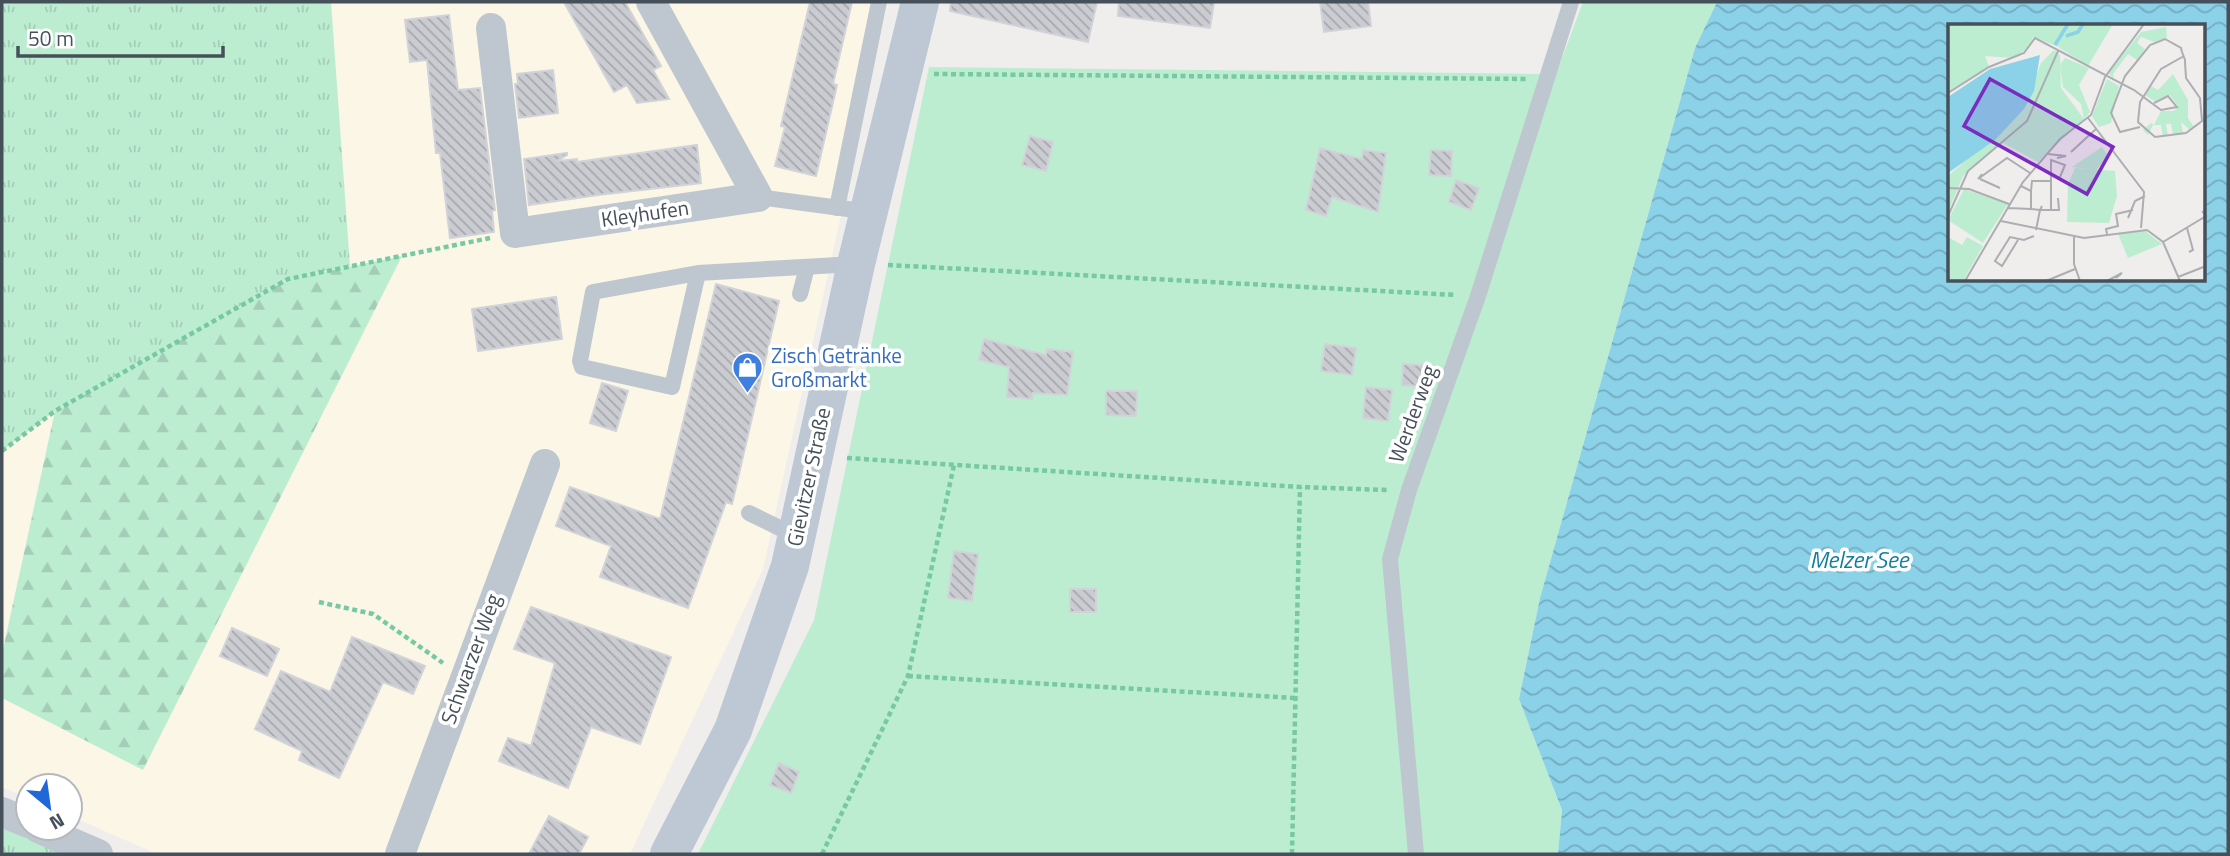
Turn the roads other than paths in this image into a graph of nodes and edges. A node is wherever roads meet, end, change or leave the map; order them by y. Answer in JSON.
{"nodes":[{"id":1,"x":651,"y":2,"type":"edge"},
{"id":2,"x":880,"y":2,"type":"edge"},
{"id":3,"x":920,"y":2,"type":"edge"},
{"id":4,"x":1571,"y":2,"type":"edge"},
{"id":5,"x":491,"y":28,"type":"dead end"},
{"id":6,"x":758,"y":197,"type":"junction"},
{"id":7,"x":853,"y":210,"type":"junction"},
{"id":8,"x":856,"y":264,"type":"junction"},
{"id":9,"x":807,"y":267,"type":"junction"},
{"id":10,"x":698,"y":273,"type":"junction"},
{"id":11,"x":800,"y":294,"type":"dead end"},
{"id":12,"x":545,"y":464,"type":"dead end"},
{"id":13,"x":749,"y":513,"type":"dead end"},
{"id":14,"x":796,"y":536,"type":"junction"},
{"id":15,"x":70,"y":842,"type":"edge"},
{"id":16,"x":98,"y":854,"type":"edge"},
{"id":17,"x":400,"y":854,"type":"edge"},
{"id":18,"x":669,"y":854,"type":"edge"},
{"id":19,"x":1416,"y":854,"type":"edge"}],
"edges":[{"from":1,"to":6,"type":"street"},
{"from":2,"to":7,"type":"lane"},
{"from":3,"to":7,"type":"main road","name":"Gievitzer Straße"},
{"from":4,"to":19,"type":"lane","name":"Werderweg"},
{"from":5,"to":6,"type":"street","name":"Kleyhufen"},
{"from":6,"to":7,"type":"lane"},
{"from":7,"to":8,"type":"main road","name":"Gievitzer Straße"},
{"from":8,"to":9,"type":"lane"},
{"from":8,"to":14,"type":"main road","name":"Gievitzer Straße"},
{"from":9,"to":10,"type":"lane"},
{"from":9,"to":11,"type":"lane"},
{"from":10,"to":10,"type":"lane"},
{"from":12,"to":17,"type":"street","name":"Schwarzer Weg"},
{"from":13,"to":14,"type":"lane"},
{"from":14,"to":18,"type":"main road","name":"Gievitzer Straße"},
{"from":15,"to":16,"type":"street"}]}
